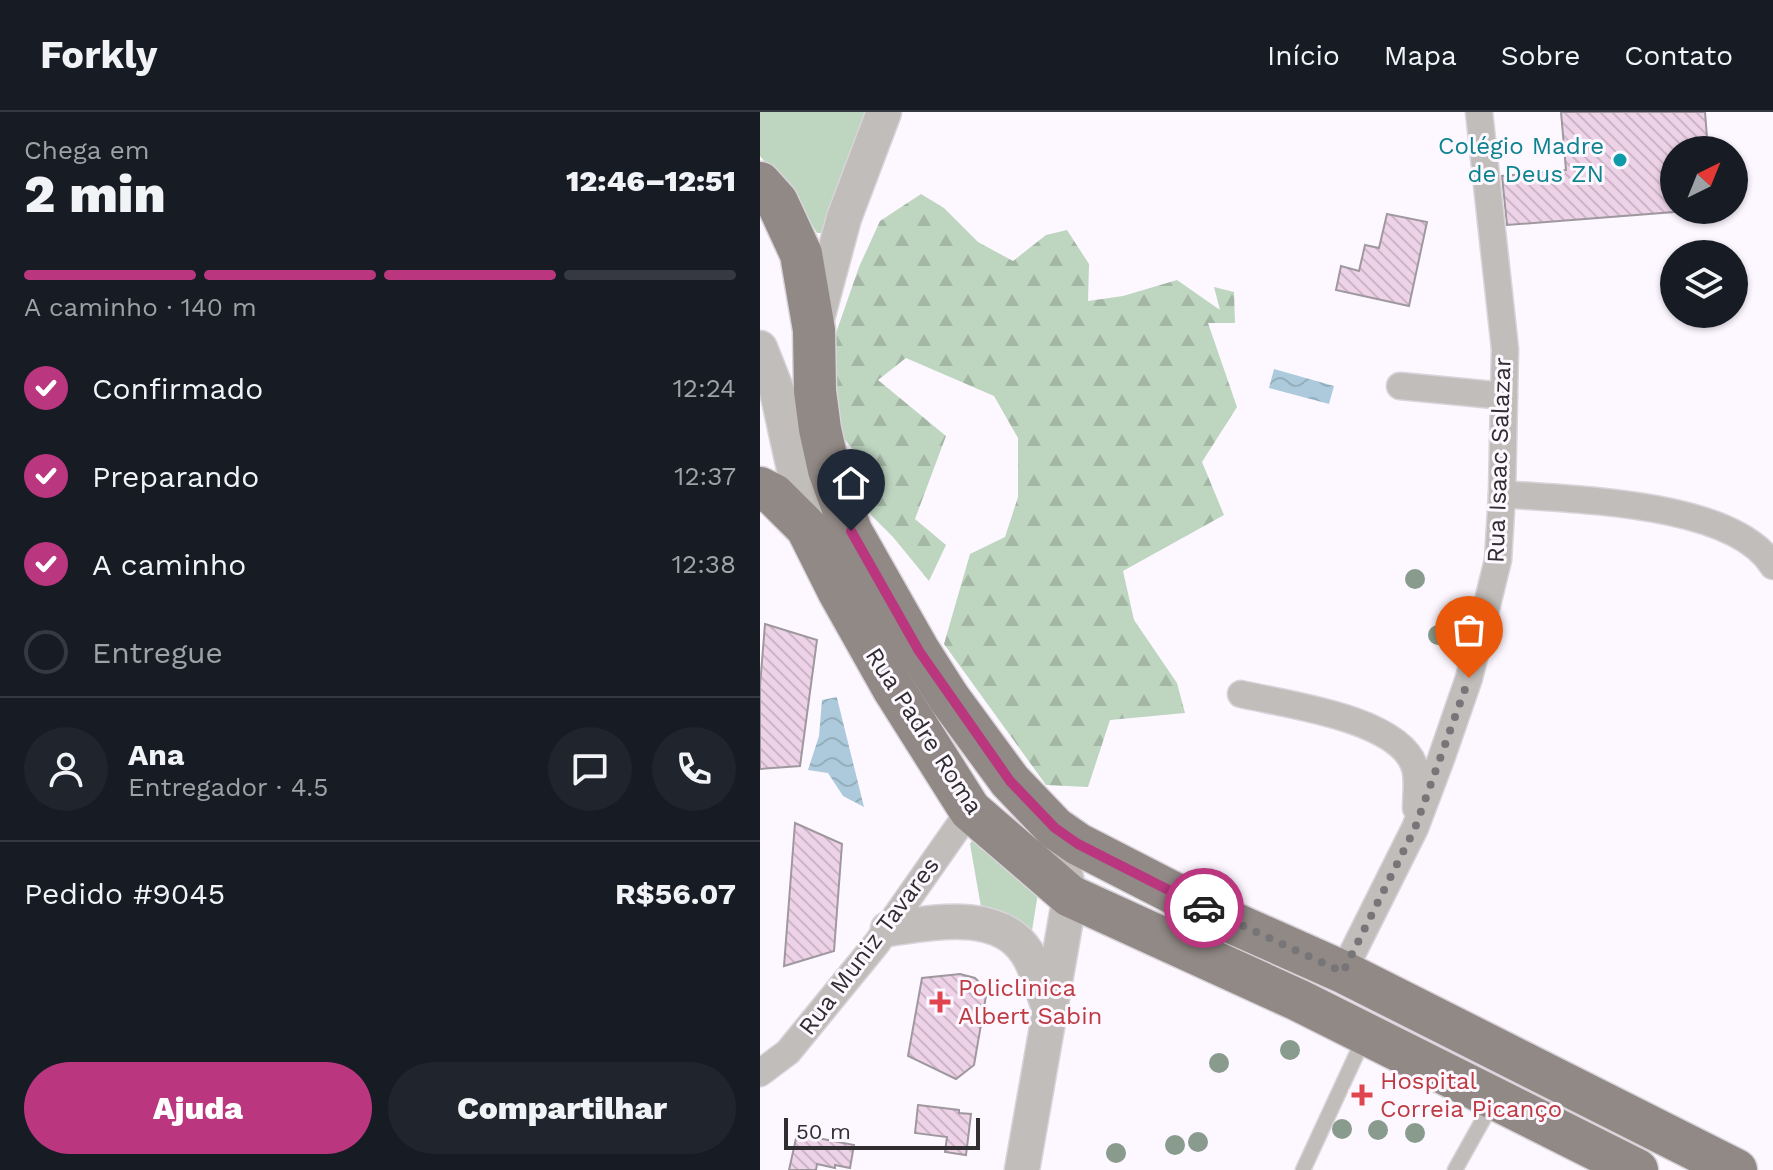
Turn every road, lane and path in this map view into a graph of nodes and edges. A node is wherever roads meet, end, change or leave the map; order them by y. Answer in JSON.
{"nodes":[{"id":1,"x":884,"y":112,"type":"edge"},
{"id":2,"x":1479,"y":112,"type":"edge"},
{"id":3,"x":760,"y":183,"type":"edge"},
{"id":4,"x":814,"y":330,"type":"junction"},
{"id":5,"x":760,"y":348,"type":"edge"},
{"id":6,"x":1400,"y":386,"type":"dead end"},
{"id":7,"x":1504,"y":396,"type":"junction"},
{"id":8,"x":760,"y":488,"type":"edge"},
{"id":9,"x":1502,"y":494,"type":"junction"},
{"id":10,"x":807,"y":528,"type":"junction"},
{"id":11,"x":1773,"y":566,"type":"edge"},
{"id":12,"x":1241,"y":694,"type":"dead end"},
{"id":13,"x":970,"y":810,"type":"junction"},
{"id":14,"x":1055,"y":828,"type":"junction"},
{"id":15,"x":1415,"y":828,"type":"junction"},
{"id":16,"x":1070,"y":896,"type":"junction"},
{"id":17,"x":888,"y":929,"type":"junction"},
{"id":18,"x":1343,"y":972,"type":"junction"},
{"id":19,"x":1049,"y":1006,"type":"junction"},
{"id":20,"x":1366,"y":1034,"type":"junction"},
{"id":21,"x":760,"y":1073,"type":"edge"},
{"id":22,"x":1495,"y":1099,"type":"junction"},
{"id":23,"x":1616,"y":1165,"type":"edge"},
{"id":24,"x":1022,"y":1170,"type":"edge"},
{"id":25,"x":1303,"y":1170,"type":"edge"},
{"id":26,"x":1455,"y":1170,"type":"edge"},
{"id":27,"x":1736,"y":1170,"type":"edge"}],
"edges":[{"from":1,"to":4,"type":"street","name":"Rua Padre Roma"},
{"from":2,"to":7,"type":"street","name":"Rua Isaac Salazar"},
{"from":3,"to":4,"type":"main road"},
{"from":4,"to":14,"type":"main road","name":"Rua Padre Roma"},
{"from":5,"to":10,"type":"street","name":"Rua Padre Roma"},
{"from":6,"to":7,"type":"street"},
{"from":7,"to":9,"type":"street","name":"Rua Isaac Salazar"},
{"from":8,"to":10,"type":"main road"},
{"from":9,"to":11,"type":"street"},
{"from":9,"to":15,"type":"street","name":"Rua Isaac Salazar"},
{"from":10,"to":13,"type":"main road","name":"Rua Padre Roma"},
{"from":12,"to":15,"type":"street"},
{"from":13,"to":16,"type":"main road","name":"Rua Padre Roma"},
{"from":13,"to":17,"type":"street","name":"Rua Muniz Tavares"},
{"from":14,"to":16,"type":"street"},
{"from":14,"to":18,"type":"main road","name":"Rua Padre Roma"},
{"from":15,"to":18,"type":"street","name":"Rua Isaac Salazar"},
{"from":16,"to":19,"type":"street"},
{"from":16,"to":20,"type":"main road","name":"Rua Padre Roma"},
{"from":17,"to":19,"type":"street"},
{"from":17,"to":21,"type":"street","name":"Rua Muniz Tavares"},
{"from":18,"to":27,"type":"main road","name":"Rua Padre Roma"},
{"from":19,"to":24,"type":"street"},
{"from":20,"to":22,"type":"main road","name":"Rua Padre Roma"},
{"from":20,"to":25,"type":"lane"},
{"from":22,"to":23,"type":"main road","name":"Rua Padre Roma"},
{"from":22,"to":26,"type":"lane"}]}
